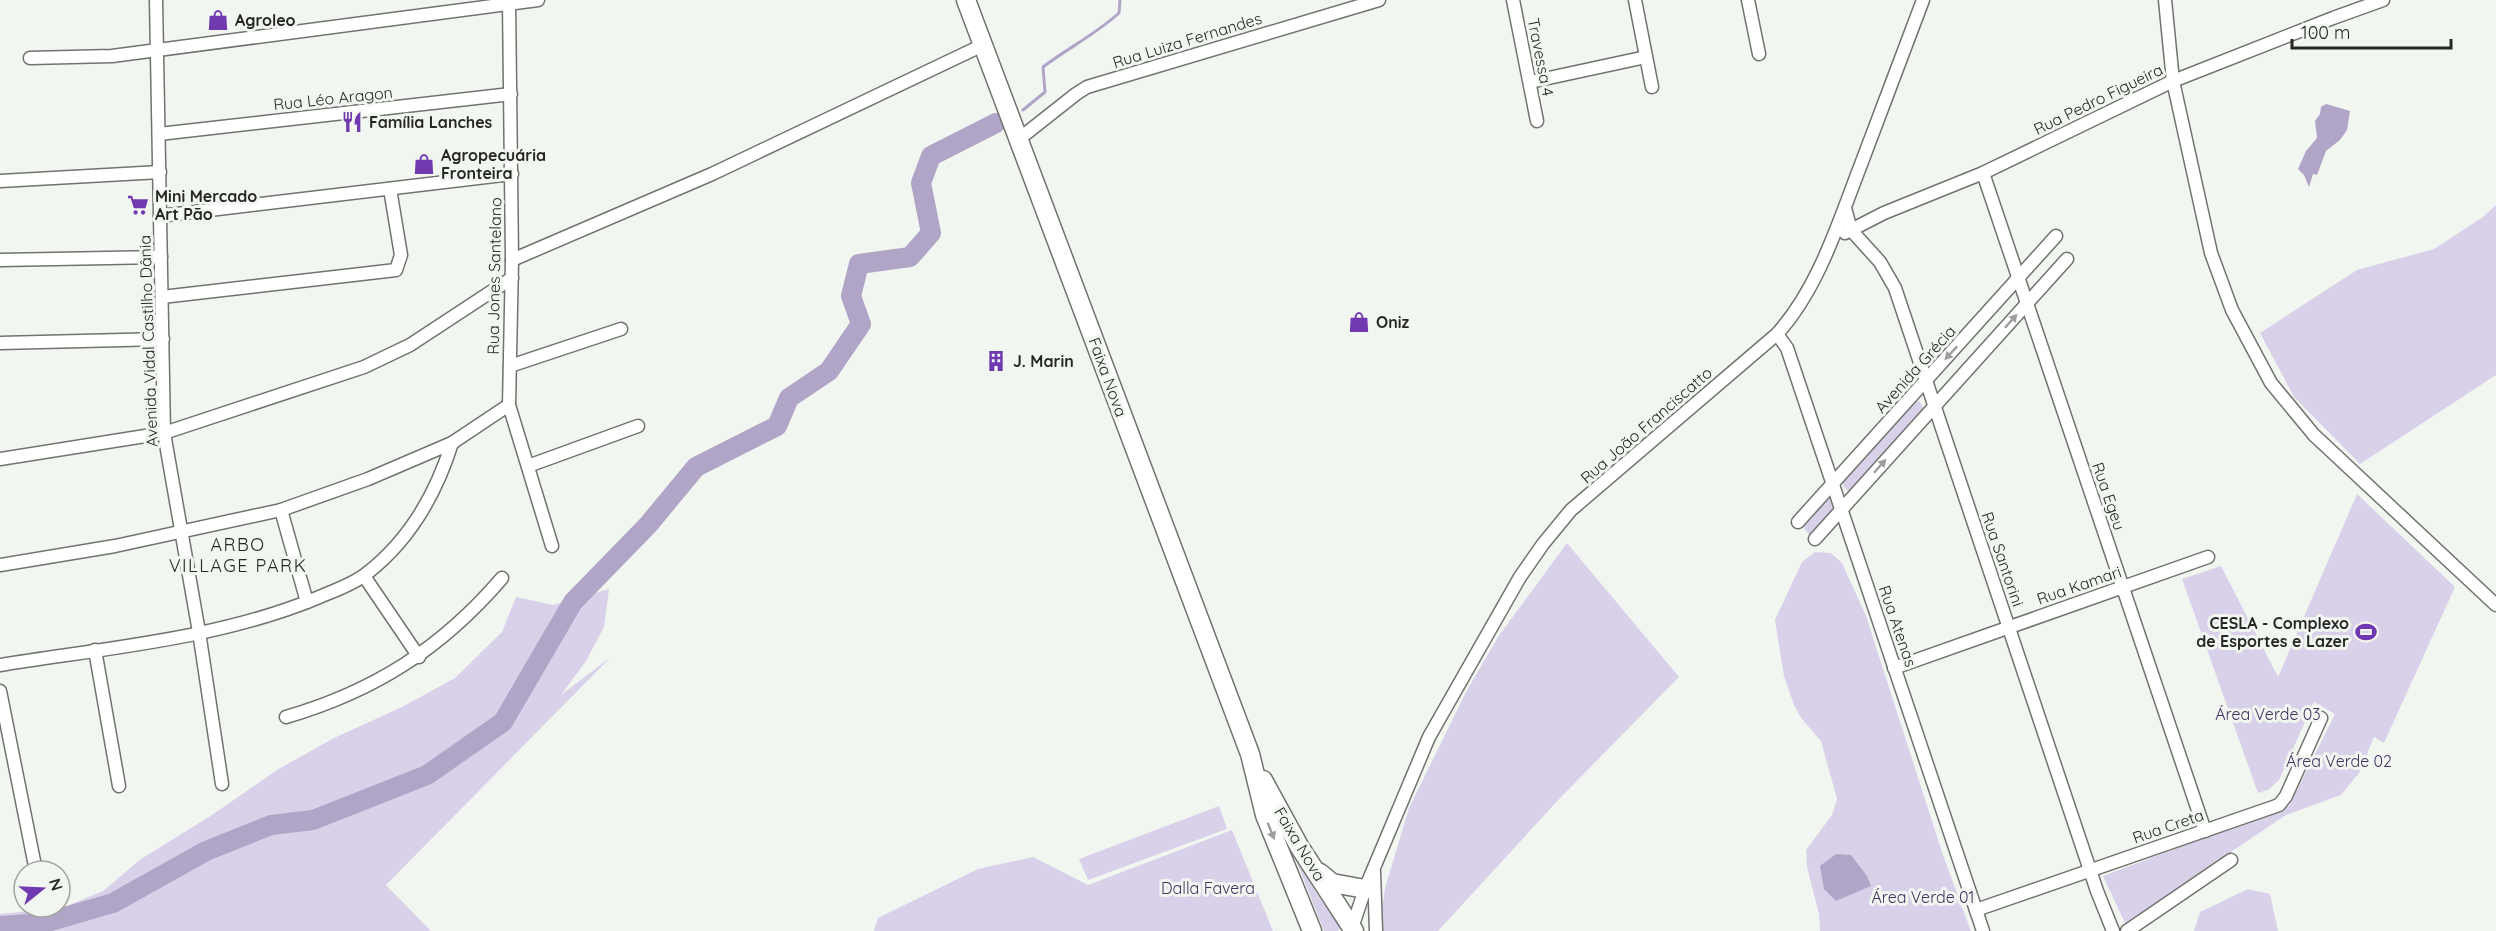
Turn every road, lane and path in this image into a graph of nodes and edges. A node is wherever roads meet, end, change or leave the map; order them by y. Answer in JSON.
{"nodes":[{"id":1,"x":156,"y":0,"type":"edge"},
{"id":2,"x":538,"y":0,"type":"edge"},
{"id":3,"x":966,"y":0,"type":"edge"},
{"id":4,"x":1378,"y":0,"type":"edge"},
{"id":5,"x":1513,"y":0,"type":"edge"},
{"id":6,"x":1635,"y":0,"type":"edge"},
{"id":7,"x":1748,"y":0,"type":"edge"},
{"id":8,"x":1923,"y":0,"type":"edge"},
{"id":9,"x":2164,"y":0,"type":"edge"},
{"id":10,"x":2383,"y":0,"type":"edge"},
{"id":11,"x":509,"y":2,"type":"edge"},
{"id":12,"x":982,"y":45,"type":"junction"},
{"id":13,"x":157,"y":50,"type":"junction"},
{"id":14,"x":1759,"y":54,"type":"dead end"},
{"id":15,"x":1646,"y":57,"type":"junction"},
{"id":16,"x":30,"y":58,"type":"dead end"},
{"id":17,"x":2173,"y":81,"type":"junction"},
{"id":18,"x":1530,"y":82,"type":"junction"},
{"id":19,"x":1652,"y":87,"type":"dead end"},
{"id":20,"x":511,"y":94,"type":"junction"},
{"id":21,"x":1537,"y":121,"type":"dead end"},
{"id":22,"x":159,"y":134,"type":"junction"},
{"id":23,"x":1019,"y":139,"type":"junction"},
{"id":24,"x":160,"y":172,"type":"junction"},
{"id":25,"x":1983,"y":173,"type":"junction"},
{"id":26,"x":512,"y":174,"type":"junction"},
{"id":27,"x":0,"y":181,"type":"edge"},
{"id":28,"x":390,"y":189,"type":"junction"},
{"id":29,"x":1845,"y":208,"type":"junction"},
{"id":30,"x":160,"y":216,"type":"junction"},
{"id":31,"x":1851,"y":230,"type":"junction"},
{"id":32,"x":2056,"y":236,"type":"dead end"},
{"id":33,"x":1831,"y":240,"type":"junction"},
{"id":34,"x":161,"y":257,"type":"junction"},
{"id":35,"x":0,"y":260,"type":"edge"},
{"id":36,"x":512,"y":260,"type":"junction"},
{"id":37,"x":2067,"y":260,"type":"dead end"},
{"id":38,"x":512,"y":278,"type":"junction"},
{"id":39,"x":2018,"y":279,"type":"junction"},
{"id":40,"x":162,"y":297,"type":"junction"},
{"id":41,"x":2027,"y":304,"type":"junction"},
{"id":42,"x":621,"y":329,"type":"dead end"},
{"id":43,"x":1777,"y":334,"type":"junction"},
{"id":44,"x":163,"y":339,"type":"junction"},
{"id":45,"x":0,"y":343,"type":"edge"},
{"id":46,"x":510,"y":366,"type":"junction"},
{"id":47,"x":1926,"y":381,"type":"junction"},
{"id":48,"x":509,"y":405,"type":"junction"},
{"id":49,"x":1935,"y":407,"type":"junction"},
{"id":50,"x":638,"y":426,"type":"dead end"},
{"id":51,"x":164,"y":433,"type":"junction"},
{"id":52,"x":452,"y":443,"type":"junction"},
{"id":53,"x":0,"y":459,"type":"edge"},
{"id":54,"x":528,"y":466,"type":"junction"},
{"id":55,"x":1833,"y":484,"type":"junction"},
{"id":56,"x":281,"y":510,"type":"junction"},
{"id":57,"x":1841,"y":510,"type":"junction"},
{"id":58,"x":1798,"y":522,"type":"dead end"},
{"id":59,"x":181,"y":533,"type":"junction"},
{"id":60,"x":1815,"y":539,"type":"dead end"},
{"id":61,"x":552,"y":546,"type":"dead end"},
{"id":62,"x":2208,"y":557,"type":"dead end"},
{"id":63,"x":0,"y":565,"type":"edge"},
{"id":64,"x":364,"y":576,"type":"junction"},
{"id":65,"x":502,"y":578,"type":"dead end"},
{"id":66,"x":2122,"y":587,"type":"junction"},
{"id":67,"x":307,"y":602,"type":"junction"},
{"id":68,"x":2496,"y":605,"type":"edge"},
{"id":69,"x":2009,"y":627,"type":"junction"},
{"id":70,"x":199,"y":632,"type":"junction"},
{"id":71,"x":95,"y":650,"type":"junction"},
{"id":72,"x":419,"y":657,"type":"junction"},
{"id":73,"x":0,"y":665,"type":"edge"},
{"id":74,"x":1894,"y":668,"type":"junction"},
{"id":75,"x":0,"y":691,"type":"edge"},
{"id":76,"x":286,"y":717,"type":"dead end"},
{"id":77,"x":2321,"y":718,"type":"dead end"},
{"id":78,"x":1250,"y":754,"type":"junction"},
{"id":79,"x":222,"y":784,"type":"dead end"},
{"id":80,"x":118,"y":786,"type":"dead end"},
{"id":81,"x":2205,"y":831,"type":"junction"},
{"id":82,"x":34,"y":859,"type":"edge"},
{"id":83,"x":2231,"y":860,"type":"dead end"},
{"id":84,"x":1314,"y":869,"type":"junction"},
{"id":85,"x":1374,"y":870,"type":"junction"},
{"id":86,"x":2090,"y":870,"type":"junction"},
{"id":87,"x":1365,"y":889,"type":"junction"},
{"id":88,"x":1976,"y":910,"type":"junction"},
{"id":89,"x":1351,"y":930,"type":"edge"},
{"id":90,"x":1312,"y":931,"type":"edge"},
{"id":91,"x":1376,"y":931,"type":"edge"},
{"id":92,"x":1983,"y":931,"type":"edge"},
{"id":93,"x":2114,"y":931,"type":"edge"},
{"id":94,"x":2127,"y":931,"type":"edge"}],
"edges":[{"from":1,"to":13,"type":"street","name":"Avenida Vidal Castilho Dânia"},
{"from":2,"to":11,"type":"street"},
{"from":3,"to":12,"type":"highway","name":"Faixa Nova"},
{"from":4,"to":23,"type":"street","name":"Rua Luiza Fernandes"},
{"from":5,"to":18,"type":"street","name":"Travessa 4"},
{"from":6,"to":15,"type":"street"},
{"from":7,"to":14,"type":"street"},
{"from":8,"to":29,"type":"street","name":"Rua João Franciscatto"},
{"from":9,"to":17,"type":"street"},
{"from":10,"to":17,"type":"street","name":"Rua Pedro Figueira"},
{"from":11,"to":13,"type":"street"},
{"from":11,"to":20,"type":"street","name":"Rua Jones Santelano"},
{"from":12,"to":23,"type":"highway","name":"Faixa Nova"},
{"from":12,"to":36,"type":"street"},
{"from":13,"to":16,"type":"street"},
{"from":13,"to":22,"type":"street","name":"Avenida Vidal Castilho Dânia"},
{"from":15,"to":18,"type":"street"},
{"from":15,"to":19,"type":"street"},
{"from":17,"to":25,"type":"street","name":"Rua Pedro Figueira"},
{"from":17,"to":68,"type":"street"},
{"from":18,"to":21,"type":"street","name":"Travessa 4"},
{"from":20,"to":22,"type":"street","name":"Rua Léo Aragon"},
{"from":20,"to":26,"type":"street","name":"Rua Jones Santelano"},
{"from":22,"to":24,"type":"street","name":"Avenida Vidal Castilho Dânia"},
{"from":23,"to":78,"type":"highway","name":"Faixa Nova"},
{"from":24,"to":27,"type":"street"},
{"from":24,"to":30,"type":"street","name":"Avenida Vidal Castilho Dânia"},
{"from":25,"to":31,"type":"street","name":"Rua Pedro Figueira"},
{"from":25,"to":39,"type":"street","name":"Rua Egeu"},
{"from":26,"to":28,"type":"street"},
{"from":26,"to":36,"type":"street","name":"Rua Jones Santelano"},
{"from":28,"to":30,"type":"street"},
{"from":28,"to":40,"type":"street"},
{"from":29,"to":31,"type":"street","name":"Rua Santorini"},
{"from":29,"to":33,"type":"street","name":"Rua João Franciscatto"},
{"from":30,"to":34,"type":"street","name":"Avenida Vidal Castilho Dânia"},
{"from":31,"to":33,"type":"street","name":"Rua Pedro Figueira"},
{"from":31,"to":47,"type":"street","name":"Rua Santorini"},
{"from":32,"to":39,"type":"street","name":"Avenida Grécia"},
{"from":33,"to":43,"type":"street","name":"Rua João Franciscatto"},
{"from":34,"to":35,"type":"street"},
{"from":34,"to":40,"type":"street","name":"Avenida Vidal Castilho Dânia"},
{"from":36,"to":38,"type":"street","name":"Rua Jones Santelano"},
{"from":37,"to":41,"type":"street"},
{"from":38,"to":46,"type":"street","name":"Rua Jones Santelano"},
{"from":38,"to":51,"type":"street"},
{"from":39,"to":41,"type":"street","name":"Rua Egeu"},
{"from":39,"to":47,"type":"street","name":"Avenida Grécia","one_way":true},
{"from":40,"to":44,"type":"street","name":"Avenida Vidal Castilho Dânia"},
{"from":49,"to":41,"type":"street","one_way":true},
{"from":41,"to":66,"type":"street","name":"Rua Egeu"},
{"from":42,"to":46,"type":"street"},
{"from":43,"to":55,"type":"street","name":"Rua Atenas"},
{"from":43,"to":85,"type":"street","name":"Rua João Franciscatto"},
{"from":44,"to":45,"type":"street"},
{"from":44,"to":51,"type":"street","name":"Avenida Vidal Castilho Dânia"},
{"from":46,"to":48,"type":"street","name":"Rua Jones Santelano"},
{"from":47,"to":49,"type":"street","name":"Rua Santorini"},
{"from":47,"to":55,"type":"street","name":"Avenida Grécia"},
{"from":48,"to":52,"type":"street"},
{"from":48,"to":54,"type":"street","name":"Rua Jones Santelano"},
{"from":57,"to":49,"type":"street","one_way":true},
{"from":49,"to":69,"type":"street","name":"Rua Santorini"},
{"from":50,"to":54,"type":"street"},
{"from":51,"to":53,"type":"street"},
{"from":51,"to":59,"type":"street","name":"Avenida Vidal Castilho Dânia"},
{"from":52,"to":56,"type":"street"},
{"from":52,"to":64,"type":"street"},
{"from":54,"to":61,"type":"street","name":"Rua Jones Santelano"},
{"from":55,"to":57,"type":"street","name":"Rua Atenas"},
{"from":55,"to":58,"type":"street","name":"Avenida Grécia"},
{"from":56,"to":59,"type":"street"},
{"from":56,"to":67,"type":"street"},
{"from":57,"to":60,"type":"street"},
{"from":57,"to":74,"type":"street","name":"Rua Atenas"},
{"from":59,"to":63,"type":"street"},
{"from":59,"to":70,"type":"street","name":"Avenida Vidal Castilho Dânia"},
{"from":62,"to":66,"type":"street","name":"Rua Kamari"},
{"from":64,"to":67,"type":"street"},
{"from":64,"to":72,"type":"street"},
{"from":65,"to":72,"type":"street"},
{"from":66,"to":69,"type":"street","name":"Rua Kamari"},
{"from":66,"to":81,"type":"street","name":"Rua Egeu"},
{"from":67,"to":70,"type":"street"},
{"from":69,"to":74,"type":"street","name":"Rua Kamari"},
{"from":69,"to":86,"type":"street","name":"Rua Santorini"},
{"from":70,"to":71,"type":"street"},
{"from":70,"to":79,"type":"street","name":"Avenida Vidal Castilho Dânia"},
{"from":71,"to":73,"type":"street"},
{"from":71,"to":80,"type":"street"},
{"from":72,"to":76,"type":"street"},
{"from":74,"to":88,"type":"street","name":"Rua Atenas"},
{"from":75,"to":82,"type":"street"},
{"from":77,"to":81,"type":"street","name":"Rua Creta"},
{"from":78,"to":84,"type":"highway","name":"Faixa Nova"},
{"from":78,"to":90,"type":"highway","name":"Faixa Nova","one_way":true},
{"from":81,"to":86,"type":"street","name":"Rua Creta"},
{"from":83,"to":94,"type":"street"},
{"from":84,"to":87,"type":"highway"},
{"from":84,"to":89,"type":"highway","name":"Faixa Nova"},
{"from":85,"to":87,"type":"street","name":"Rua João Franciscatto"},
{"from":85,"to":91,"type":"street","name":"Rua João Franciscatto"},
{"from":86,"to":88,"type":"street","name":"Rua Creta"},
{"from":86,"to":93,"type":"street","name":"Rua Santorini"},
{"from":87,"to":89,"type":"street","name":"Rua João Franciscatto"},
{"from":88,"to":92,"type":"street","name":"Rua Atenas"}]}
